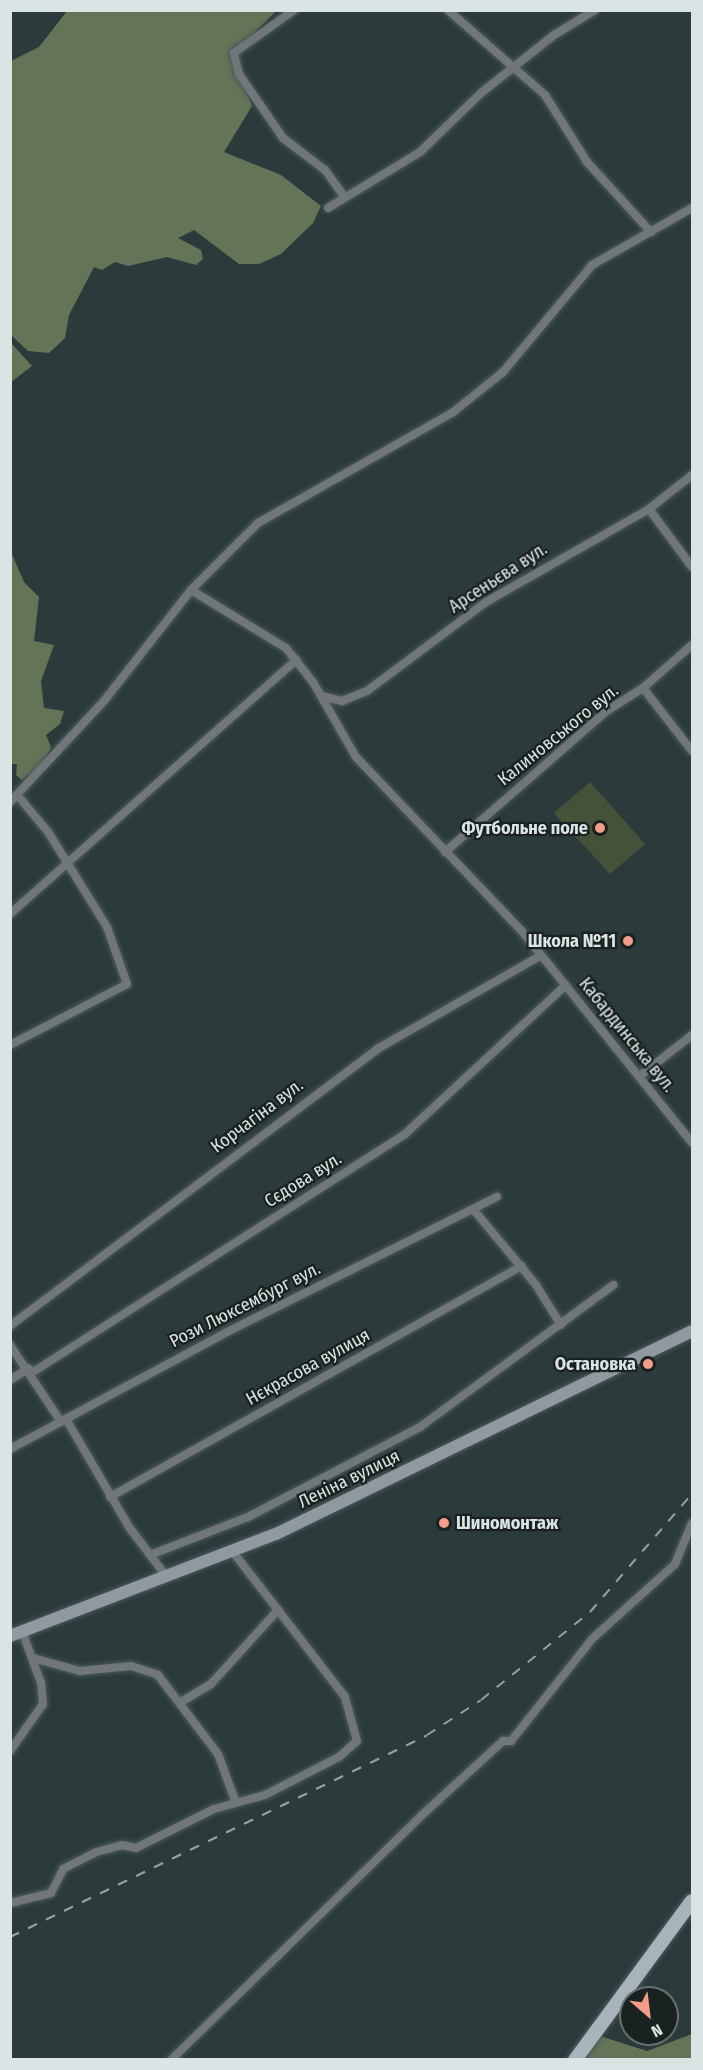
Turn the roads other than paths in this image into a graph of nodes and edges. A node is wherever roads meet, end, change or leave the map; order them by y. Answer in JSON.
{"nodes":[{"id":1,"x":294,"y":10,"type":"edge"},
{"id":2,"x":448,"y":10,"type":"edge"},
{"id":3,"x":596,"y":10,"type":"edge"},
{"id":4,"x":517,"y":66,"type":"junction"},
{"id":5,"x":344,"y":196,"type":"junction"},
{"id":6,"x":328,"y":207,"type":"dead end"},
{"id":7,"x":693,"y":208,"type":"edge"},
{"id":8,"x":651,"y":232,"type":"junction"},
{"id":9,"x":693,"y":476,"type":"edge"},
{"id":10,"x":649,"y":509,"type":"junction"},
{"id":11,"x":692,"y":566,"type":"edge"},
{"id":12,"x":191,"y":590,"type":"junction"},
{"id":13,"x":693,"y":645,"type":"edge"},
{"id":14,"x":296,"y":660,"type":"junction"},
{"id":15,"x":643,"y":688,"type":"junction"},
{"id":16,"x":322,"y":696,"type":"junction"},
{"id":17,"x":693,"y":751,"type":"edge"},
{"id":18,"x":14,"y":799,"type":"edge"},
{"id":19,"x":445,"y":852,"type":"junction"},
{"id":20,"x":66,"y":861,"type":"junction"},
{"id":21,"x":10,"y":914,"type":"edge"},
{"id":22,"x":540,"y":956,"type":"junction"},
{"id":23,"x":566,"y":985,"type":"junction"},
{"id":24,"x":693,"y":1035,"type":"edge"},
{"id":25,"x":10,"y":1045,"type":"edge"},
{"id":26,"x":640,"y":1076,"type":"junction"},
{"id":27,"x":693,"y":1143,"type":"edge"},
{"id":28,"x":497,"y":1197,"type":"dead end"},
{"id":29,"x":473,"y":1209,"type":"junction"},
{"id":30,"x":522,"y":1266,"type":"junction"},
{"id":31,"x":613,"y":1286,"type":"dead end"},
{"id":32,"x":561,"y":1325,"type":"junction"},
{"id":33,"x":10,"y":1326,"type":"edge"},
{"id":34,"x":693,"y":1331,"type":"edge"},
{"id":35,"x":10,"y":1344,"type":"edge"},
{"id":36,"x":31,"y":1370,"type":"junction"},
{"id":37,"x":10,"y":1380,"type":"edge"},
{"id":38,"x":64,"y":1420,"type":"junction"},
{"id":39,"x":10,"y":1449,"type":"edge"},
{"id":40,"x":110,"y":1497,"type":"junction"},
{"id":41,"x":693,"y":1523,"type":"edge"},
{"id":42,"x":233,"y":1552,"type":"junction"},
{"id":43,"x":150,"y":1555,"type":"junction"},
{"id":44,"x":166,"y":1576,"type":"junction"},
{"id":45,"x":278,"y":1610,"type":"junction"},
{"id":46,"x":16,"y":1633,"type":"edge"},
{"id":47,"x":33,"y":1658,"type":"junction"},
{"id":48,"x":181,"y":1702,"type":"junction"},
{"id":49,"x":10,"y":1751,"type":"edge"},
{"id":50,"x":236,"y":1803,"type":"junction"},
{"id":51,"x":693,"y":1901,"type":"edge"},
{"id":52,"x":10,"y":1903,"type":"edge"},
{"id":53,"x":171,"y":2060,"type":"edge"},
{"id":54,"x":574,"y":2060,"type":"edge"}],
"edges":[{"from":1,"to":5,"type":"street"},
{"from":2,"to":4,"type":"street"},
{"from":3,"to":4,"type":"street"},
{"from":4,"to":5,"type":"street"},
{"from":4,"to":8,"type":"street"},
{"from":5,"to":6,"type":"street"},
{"from":7,"to":8,"type":"street"},
{"from":8,"to":12,"type":"street"},
{"from":9,"to":10,"type":"street","name":"Арсеньєва вул."},
{"from":10,"to":11,"type":"street"},
{"from":10,"to":16,"type":"street","name":"Арсеньєва вул."},
{"from":12,"to":14,"type":"street","name":"Кабардинська вул."},
{"from":12,"to":18,"type":"street"},
{"from":13,"to":15,"type":"street","name":"Калиновського вул."},
{"from":14,"to":16,"type":"street","name":"Кабардинська вул."},
{"from":14,"to":20,"type":"street"},
{"from":15,"to":17,"type":"street"},
{"from":15,"to":19,"type":"street","name":"Калиновського вул."},
{"from":16,"to":19,"type":"street","name":"Кабардинська вул."},
{"from":18,"to":20,"type":"street"},
{"from":19,"to":22,"type":"street","name":"Кабардинська вул."},
{"from":20,"to":21,"type":"street"},
{"from":20,"to":25,"type":"street"},
{"from":22,"to":23,"type":"street","name":"Кабардинська вул."},
{"from":22,"to":33,"type":"street","name":"Корчагіна вул."},
{"from":23,"to":26,"type":"street","name":"Кабардинська вул."},
{"from":23,"to":36,"type":"street","name":"Сєдова вул."},
{"from":24,"to":26,"type":"street"},
{"from":26,"to":27,"type":"street","name":"Кабардинська вул."},
{"from":28,"to":29,"type":"street","name":"Рози Люксембург вул."},
{"from":29,"to":30,"type":"street"},
{"from":29,"to":38,"type":"street","name":"Рози Люксембург вул."},
{"from":30,"to":32,"type":"street"},
{"from":30,"to":40,"type":"street","name":"Нєкрасова вулиця"},
{"from":31,"to":32,"type":"street"},
{"from":32,"to":43,"type":"street"},
{"from":34,"to":42,"type":"main road","name":"Леніна вулиця"},
{"from":35,"to":36,"type":"street"},
{"from":36,"to":37,"type":"street","name":"Сєдова вул."},
{"from":36,"to":38,"type":"street"},
{"from":38,"to":39,"type":"street","name":"Рози Люксембург вул."},
{"from":38,"to":40,"type":"street"},
{"from":40,"to":43,"type":"street"},
{"from":41,"to":53,"type":"street"},
{"from":42,"to":44,"type":"main road","name":"Леніна вулиця"},
{"from":42,"to":45,"type":"street"},
{"from":43,"to":44,"type":"street"},
{"from":44,"to":46,"type":"main road","name":"Леніна вулиця"},
{"from":45,"to":48,"type":"street"},
{"from":45,"to":50,"type":"street"},
{"from":46,"to":47,"type":"street"},
{"from":47,"to":48,"type":"street"},
{"from":47,"to":49,"type":"street"},
{"from":48,"to":50,"type":"street"},
{"from":50,"to":52,"type":"street"},
{"from":51,"to":54,"type":"main road"}]}
